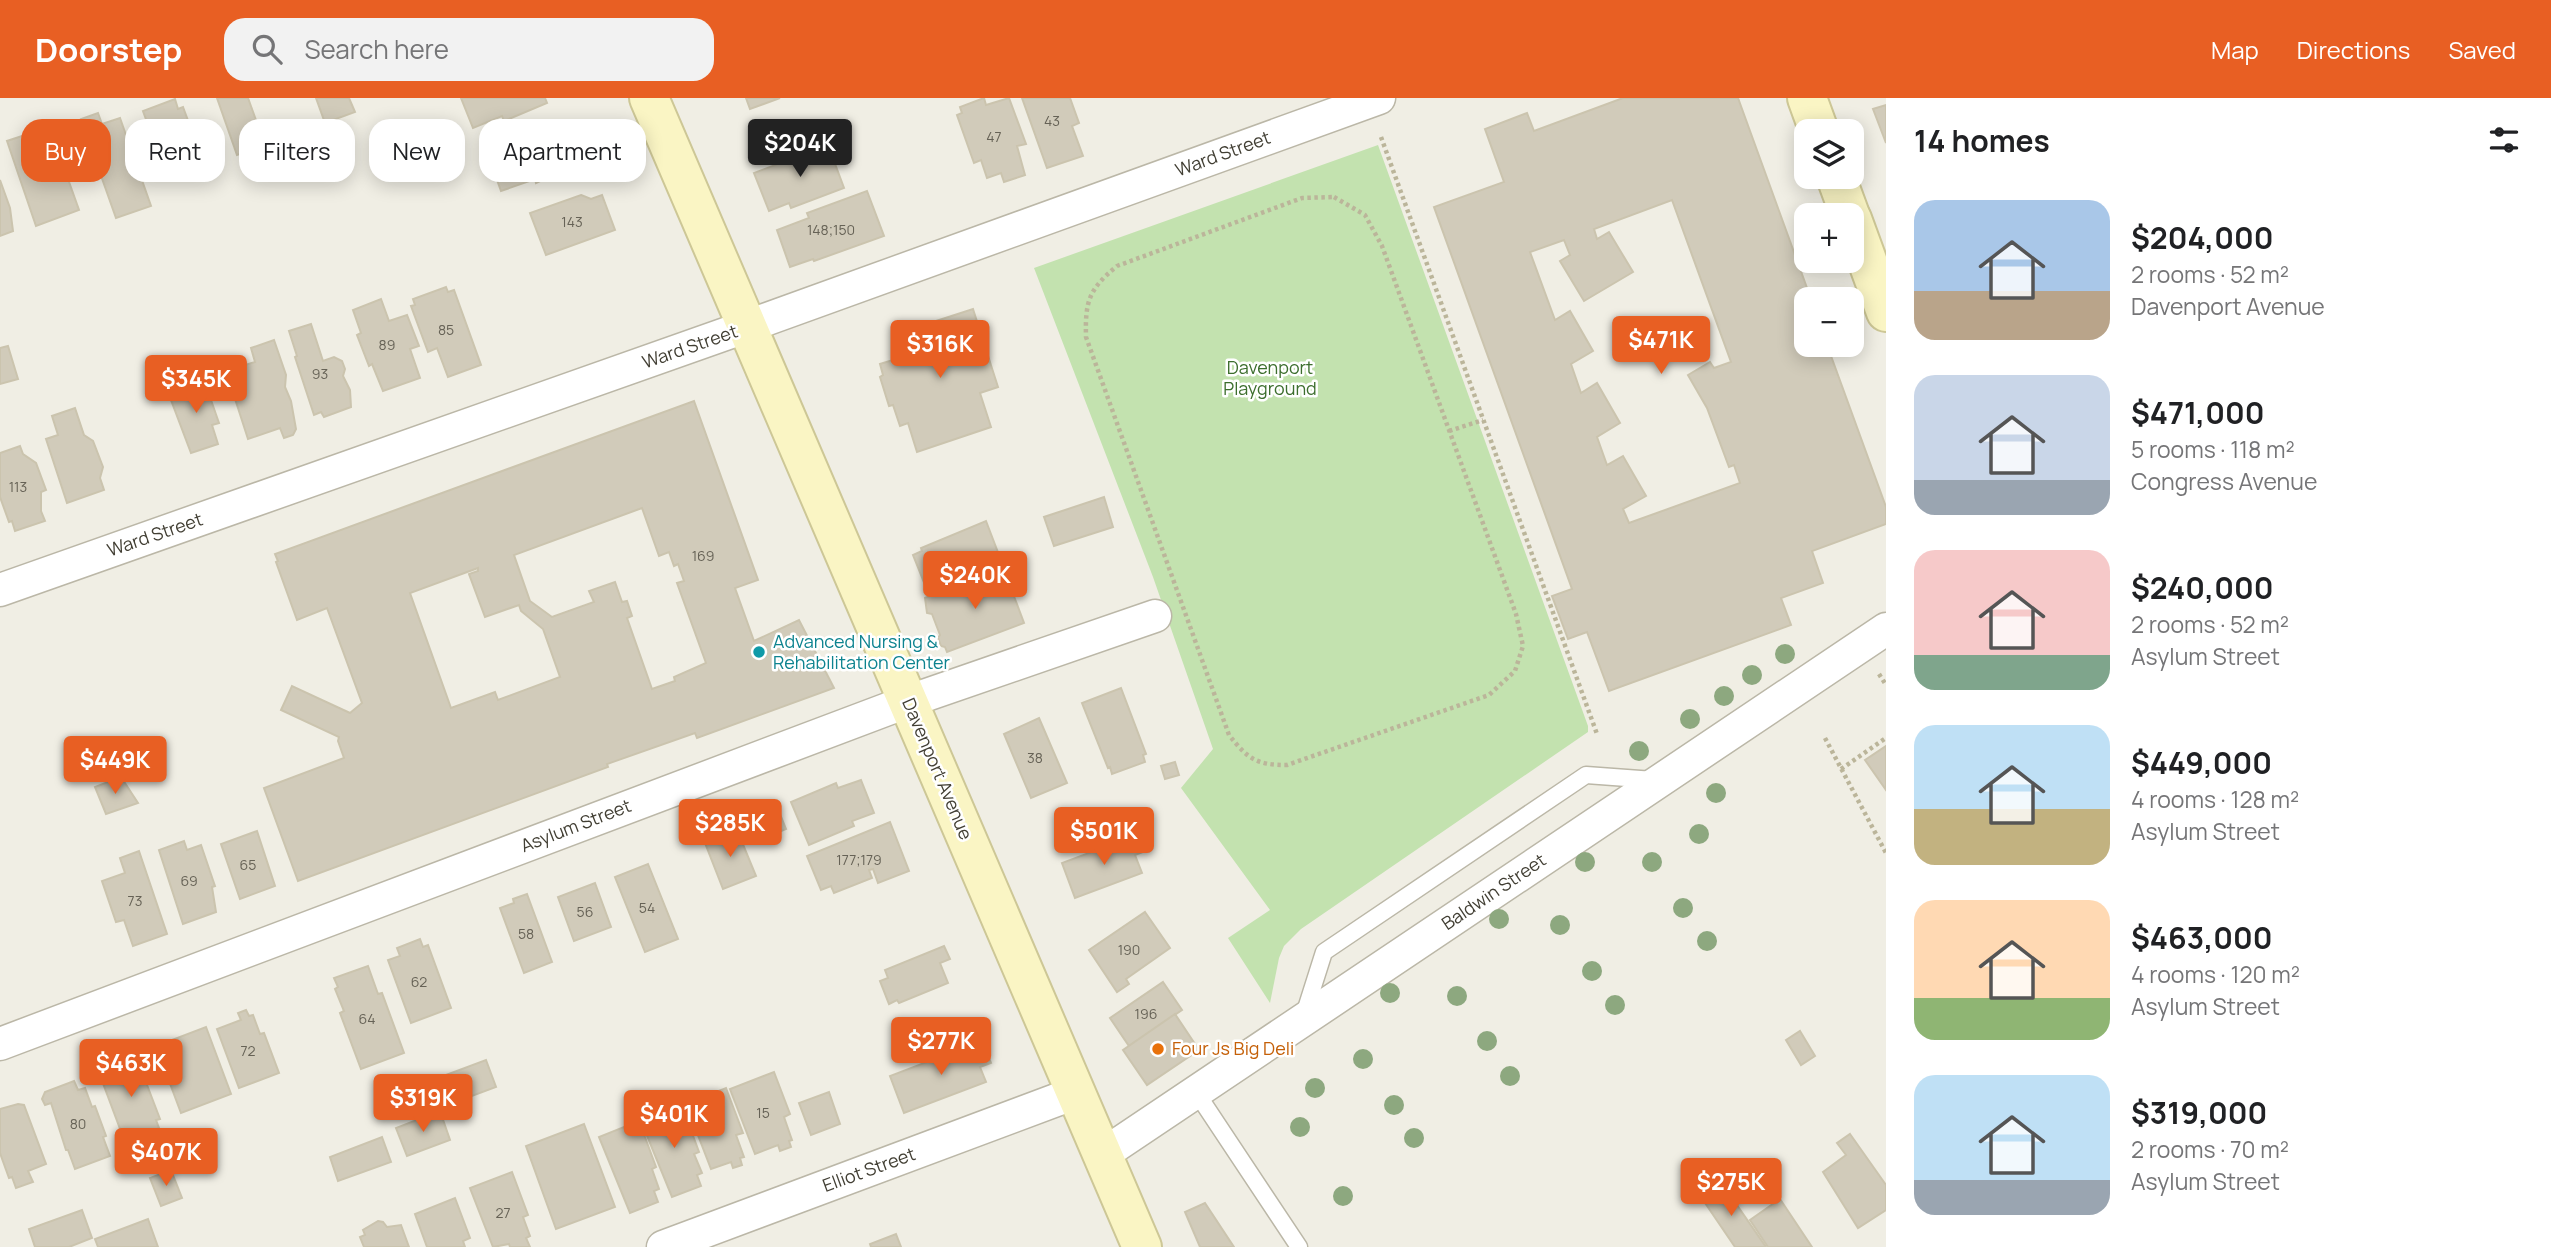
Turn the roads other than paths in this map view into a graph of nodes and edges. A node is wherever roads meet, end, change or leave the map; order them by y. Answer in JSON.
{"nodes":[{"id":1,"x":649,"y":98,"type":"edge"},
{"id":2,"x":1378,"y":98,"type":"edge"},
{"id":3,"x":1807,"y":98,"type":"edge"},
{"id":4,"x":1815,"y":119,"type":"edge"},
{"id":5,"x":1864,"y":252,"type":"edge"},
{"id":6,"x":1886,"y":312,"type":"edge"},
{"id":7,"x":748,"y":326,"type":"junction"},
{"id":8,"x":0,"y":590,"type":"edge"},
{"id":9,"x":1155,"y":616,"type":"dead end"},
{"id":10,"x":1886,"y":629,"type":"edge"},
{"id":11,"x":909,"y":701,"type":"junction"},
{"id":12,"x":1660,"y":781,"type":"junction"},
{"id":13,"x":1302,"y":1021,"type":"junction"},
{"id":14,"x":0,"y":1044,"type":"edge"},
{"id":15,"x":1196,"y":1092,"type":"junction"},
{"id":16,"x":1075,"y":1093,"type":"junction"},
{"id":17,"x":1102,"y":1155,"type":"junction"},
{"id":18,"x":663,"y":1247,"type":"edge"},
{"id":19,"x":1142,"y":1247,"type":"edge"},
{"id":20,"x":1299,"y":1247,"type":"edge"}],
"edges":[{"from":1,"to":7,"type":"main road","name":"Davenport Avenue"},
{"from":2,"to":7,"type":"street","name":"Ward Street"},
{"from":3,"to":4,"type":"main road"},
{"from":5,"to":6,"type":"main road"},
{"from":7,"to":8,"type":"street","name":"Ward Street"},
{"from":7,"to":11,"type":"main road","name":"Davenport Avenue"},
{"from":9,"to":11,"type":"street","name":"Asylum Street"},
{"from":10,"to":12,"type":"street","name":"Baldwin Street"},
{"from":11,"to":14,"type":"street","name":"Asylum Street"},
{"from":11,"to":16,"type":"main road","name":"Davenport Avenue"},
{"from":12,"to":13,"type":"street","name":"Baldwin Street"},
{"from":12,"to":13,"type":"lane"},
{"from":13,"to":15,"type":"street","name":"Baldwin Street"},
{"from":15,"to":17,"type":"street","name":"Baldwin Street"},
{"from":15,"to":20,"type":"lane"},
{"from":16,"to":17,"type":"main road","name":"Davenport Avenue"},
{"from":16,"to":18,"type":"street","name":"Elliot Street"},
{"from":17,"to":19,"type":"main road","name":"Davenport Avenue"}]}
